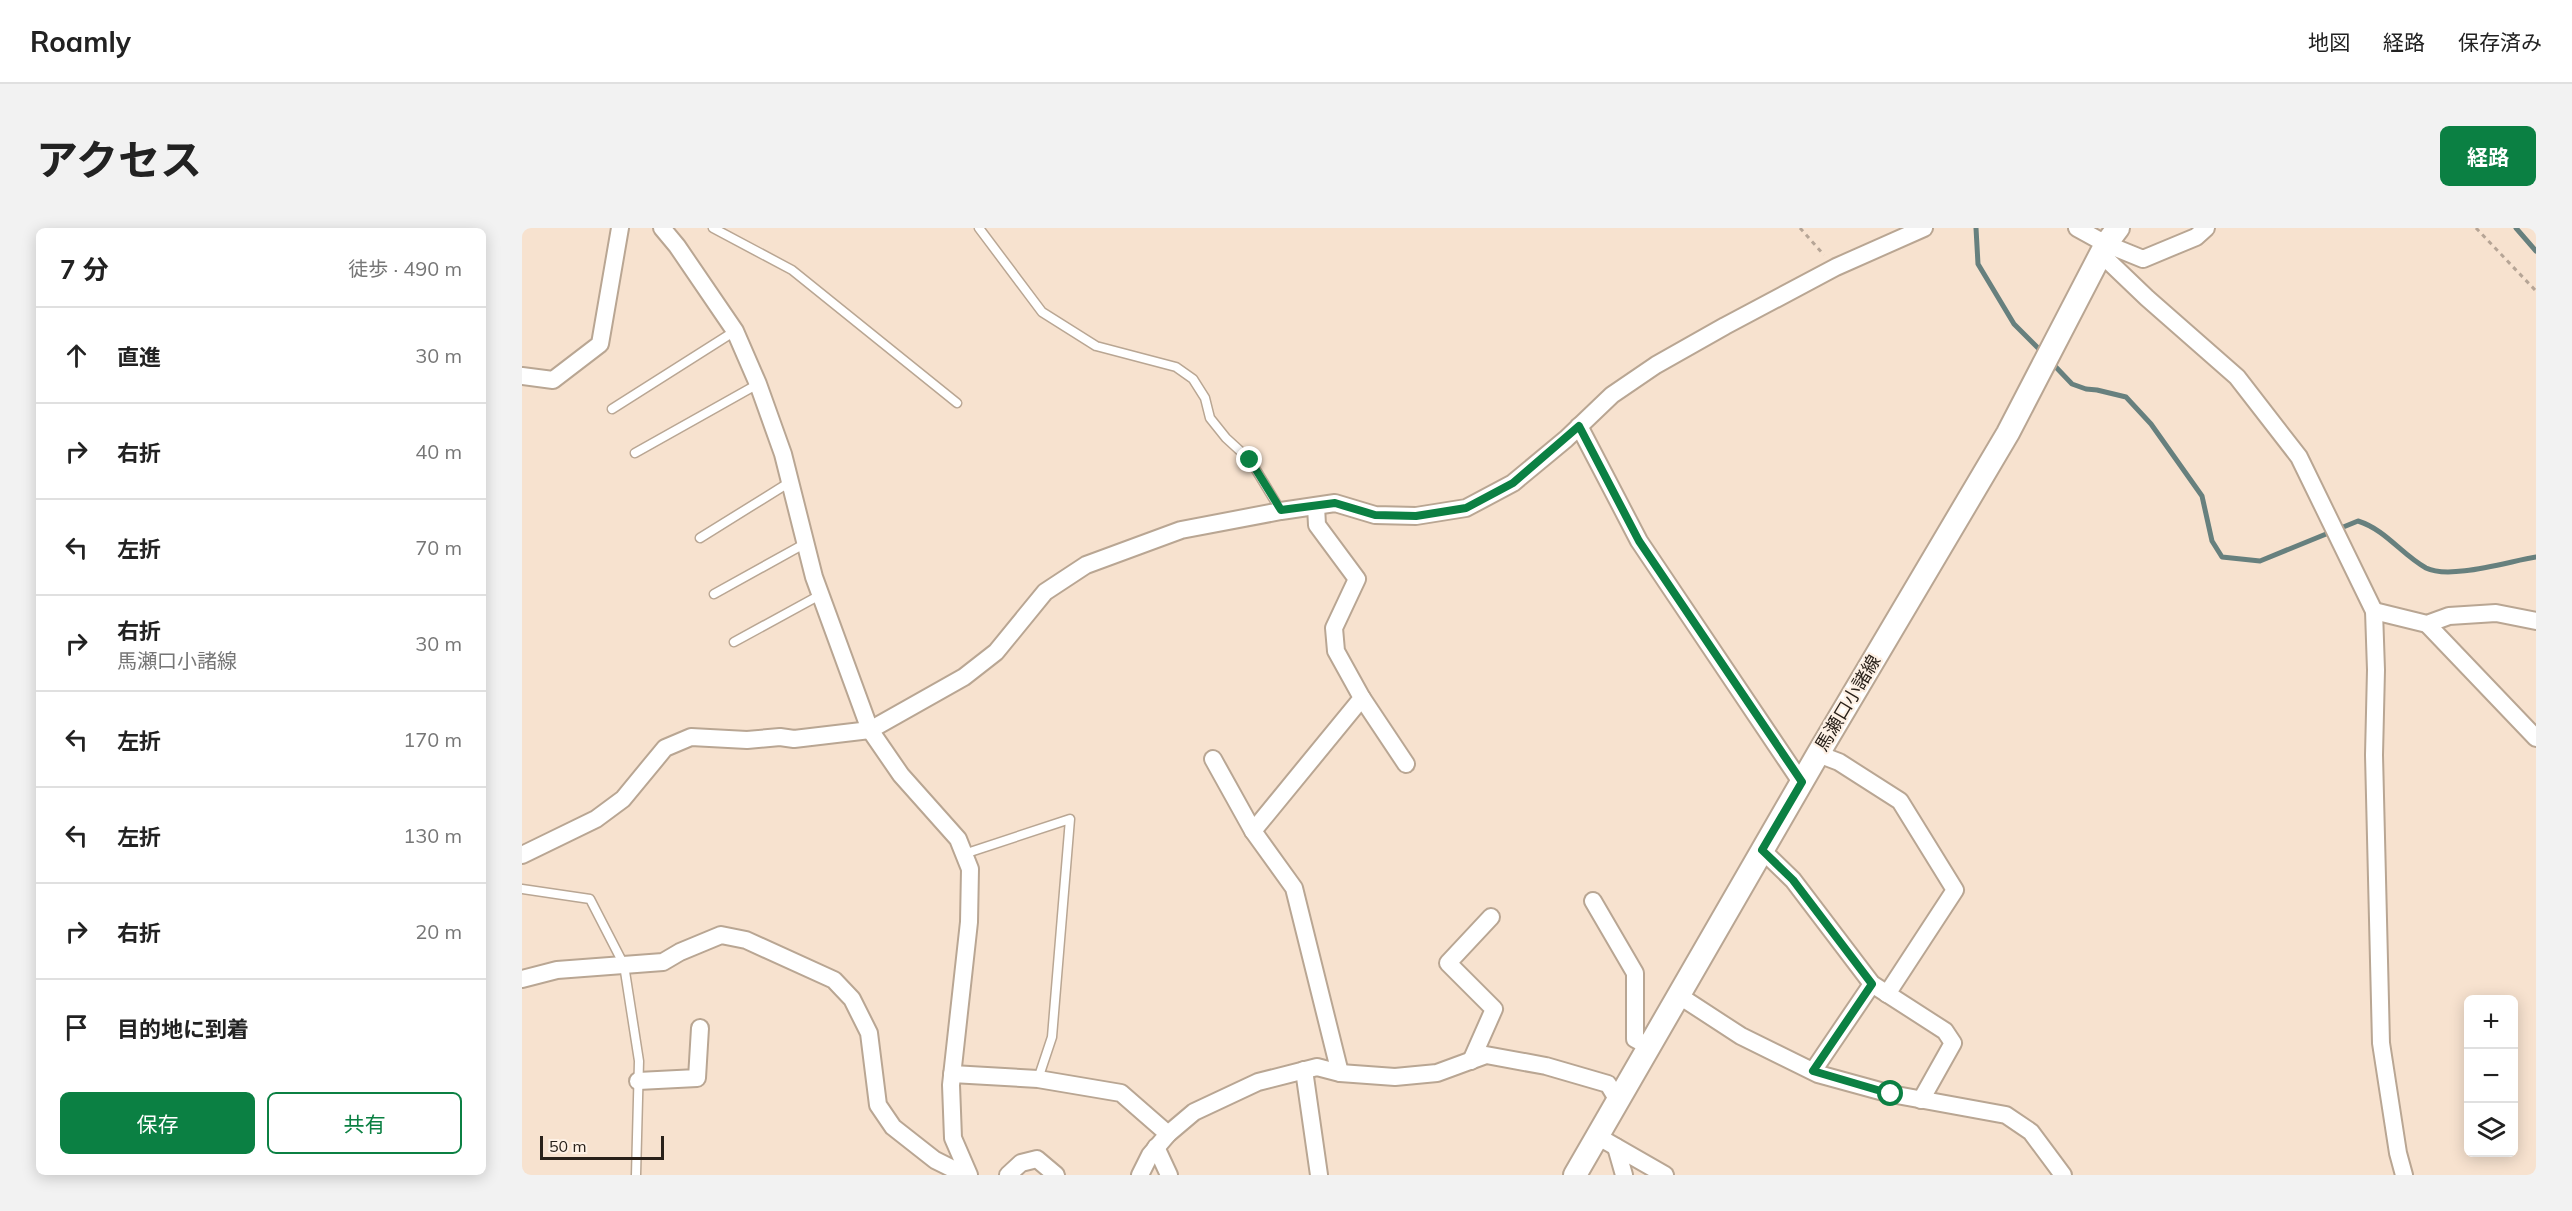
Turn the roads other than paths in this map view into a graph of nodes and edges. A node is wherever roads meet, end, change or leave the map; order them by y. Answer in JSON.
{"nodes":[{"id":1,"x":620,"y":228,"type":"edge"},
{"id":2,"x":662,"y":228,"type":"edge"},
{"id":3,"x":713,"y":228,"type":"edge"},
{"id":4,"x":979,"y":228,"type":"edge"},
{"id":5,"x":1924,"y":228,"type":"edge"},
{"id":6,"x":2077,"y":228,"type":"edge"},
{"id":7,"x":2206,"y":228,"type":"edge"},
{"id":8,"x":2108,"y":242,"type":"edge"},
{"id":9,"x":735,"y":331,"type":"junction"},
{"id":10,"x":522,"y":376,"type":"edge"},
{"id":11,"x":758,"y":384,"type":"junction"},
{"id":12,"x":957,"y":403,"type":"dead end"},
{"id":13,"x":612,"y":409,"type":"dead end"},
{"id":14,"x":1579,"y":426,"type":"junction"},
{"id":15,"x":635,"y":453,"type":"dead end"},
{"id":16,"x":790,"y":482,"type":"junction"},
{"id":17,"x":1316,"y":506,"type":"junction"},
{"id":18,"x":1281,"y":510,"type":"junction"},
{"id":19,"x":700,"y":538,"type":"dead end"},
{"id":20,"x":806,"y":543,"type":"junction"},
{"id":21,"x":714,"y":594,"type":"dead end"},
{"id":22,"x":820,"y":595,"type":"junction"},
{"id":23,"x":2373,"y":611,"type":"junction"},
{"id":24,"x":2536,"y":621,"type":"edge"},
{"id":25,"x":2427,"y":624,"type":"junction"},
{"id":26,"x":734,"y":642,"type":"dead end"},
{"id":27,"x":1362,"y":698,"type":"junction"},
{"id":28,"x":870,"y":730,"type":"junction"},
{"id":29,"x":2536,"y":738,"type":"edge"},
{"id":30,"x":1818,"y":754,"type":"junction"},
{"id":31,"x":1213,"y":759,"type":"dead end"},
{"id":32,"x":1407,"y":764,"type":"dead end"},
{"id":33,"x":1802,"y":782,"type":"junction"},
{"id":34,"x":1253,"y":831,"type":"junction"},
{"id":35,"x":1762,"y":850,"type":"junction"},
{"id":36,"x":964,"y":854,"type":"junction"},
{"id":37,"x":522,"y":855,"type":"edge"},
{"id":38,"x":522,"y":889,"type":"edge"},
{"id":39,"x":1593,"y":901,"type":"dead end"},
{"id":40,"x":1491,"y":917,"type":"dead end"},
{"id":41,"x":624,"y":965,"type":"junction"},
{"id":42,"x":522,"y":979,"type":"edge"},
{"id":43,"x":1872,"y":984,"type":"junction"},
{"id":44,"x":1887,"y":993,"type":"junction"},
{"id":45,"x":1678,"y":995,"type":"junction"},
{"id":46,"x":700,"y":1028,"type":"dead end"},
{"id":47,"x":1648,"y":1046,"type":"junction"},
{"id":48,"x":1471,"y":1061,"type":"junction"},
{"id":49,"x":1304,"y":1070,"type":"junction"},
{"id":50,"x":1813,"y":1071,"type":"junction"},
{"id":51,"x":1340,"y":1073,"type":"junction"},
{"id":52,"x":952,"y":1074,"type":"junction"},
{"id":53,"x":1038,"y":1079,"type":"junction"},
{"id":54,"x":638,"y":1081,"type":"junction"},
{"id":55,"x":1617,"y":1099,"type":"junction"},
{"id":56,"x":1921,"y":1100,"type":"junction"},
{"id":57,"x":1168,"y":1134,"type":"junction"},
{"id":58,"x":1597,"y":1136,"type":"junction"},
{"id":59,"x":1616,"y":1147,"type":"junction"},
{"id":60,"x":1156,"y":1148,"type":"junction"},
{"id":61,"x":636,"y":1175,"type":"edge"},
{"id":62,"x":965,"y":1175,"type":"edge"},
{"id":63,"x":969,"y":1175,"type":"edge"},
{"id":64,"x":1008,"y":1175,"type":"edge"},
{"id":65,"x":1056,"y":1175,"type":"edge"},
{"id":66,"x":1140,"y":1175,"type":"edge"},
{"id":67,"x":1169,"y":1175,"type":"edge"},
{"id":68,"x":1319,"y":1175,"type":"edge"},
{"id":69,"x":1575,"y":1175,"type":"edge"},
{"id":70,"x":1624,"y":1175,"type":"edge"},
{"id":71,"x":1665,"y":1175,"type":"edge"},
{"id":72,"x":2063,"y":1175,"type":"edge"},
{"id":73,"x":2404,"y":1175,"type":"edge"}],
"edges":[{"from":1,"to":10,"type":"street"},
{"from":2,"to":9,"type":"street"},
{"from":3,"to":12,"type":"lane"},
{"from":4,"to":18,"type":"lane"},
{"from":5,"to":14,"type":"street"},
{"from":6,"to":8,"type":"street"},
{"from":7,"to":8,"type":"street"},
{"from":8,"to":23,"type":"street"},
{"from":8,"to":30,"type":"main road","name":"馬瀬口小諸線"},
{"from":9,"to":11,"type":"street"},
{"from":9,"to":13,"type":"lane"},
{"from":11,"to":15,"type":"lane"},
{"from":11,"to":16,"type":"street"},
{"from":14,"to":17,"type":"street"},
{"from":14,"to":33,"type":"street"},
{"from":16,"to":19,"type":"lane"},
{"from":16,"to":20,"type":"street"},
{"from":17,"to":18,"type":"street"},
{"from":17,"to":27,"type":"street"},
{"from":18,"to":28,"type":"street"},
{"from":20,"to":21,"type":"lane"},
{"from":20,"to":22,"type":"street"},
{"from":22,"to":26,"type":"lane"},
{"from":22,"to":28,"type":"street"},
{"from":23,"to":25,"type":"street"},
{"from":23,"to":73,"type":"street"},
{"from":24,"to":25,"type":"street"},
{"from":25,"to":29,"type":"street"},
{"from":27,"to":32,"type":"street"},
{"from":27,"to":34,"type":"street"},
{"from":28,"to":36,"type":"street"},
{"from":28,"to":37,"type":"street"},
{"from":30,"to":33,"type":"main road","name":"馬瀬口小諸線"},
{"from":30,"to":44,"type":"street"},
{"from":31,"to":34,"type":"street"},
{"from":33,"to":35,"type":"main road","name":"馬瀬口小諸線"},
{"from":34,"to":51,"type":"street"},
{"from":35,"to":43,"type":"street"},
{"from":35,"to":45,"type":"main road","name":"馬瀬口小諸線"},
{"from":36,"to":52,"type":"street"},
{"from":36,"to":53,"type":"lane"},
{"from":38,"to":41,"type":"lane"},
{"from":39,"to":47,"type":"street"},
{"from":40,"to":48,"type":"street"},
{"from":41,"to":42,"type":"street"},
{"from":41,"to":54,"type":"lane"},
{"from":41,"to":62,"type":"street"},
{"from":43,"to":44,"type":"street"},
{"from":43,"to":50,"type":"street"},
{"from":44,"to":56,"type":"street"},
{"from":45,"to":47,"type":"main road","name":"馬瀬口小諸線"},
{"from":45,"to":50,"type":"street"},
{"from":46,"to":54,"type":"street"},
{"from":47,"to":55,"type":"main road","name":"馬瀬口小諸線"},
{"from":48,"to":51,"type":"street"},
{"from":48,"to":55,"type":"street"},
{"from":49,"to":51,"type":"street"},
{"from":49,"to":57,"type":"street"},
{"from":49,"to":68,"type":"street"},
{"from":50,"to":56,"type":"street"},
{"from":52,"to":53,"type":"street"},
{"from":52,"to":63,"type":"street"},
{"from":53,"to":57,"type":"street"},
{"from":54,"to":61,"type":"lane"},
{"from":55,"to":58,"type":"main road","name":"馬瀬口小諸線"},
{"from":56,"to":72,"type":"street"},
{"from":57,"to":60,"type":"street"},
{"from":58,"to":59,"type":"street"},
{"from":58,"to":69,"type":"main road","name":"馬瀬口小諸線"},
{"from":59,"to":70,"type":"street"},
{"from":59,"to":71,"type":"street"},
{"from":60,"to":66,"type":"street"},
{"from":60,"to":67,"type":"street"},
{"from":64,"to":65,"type":"street"}]}
